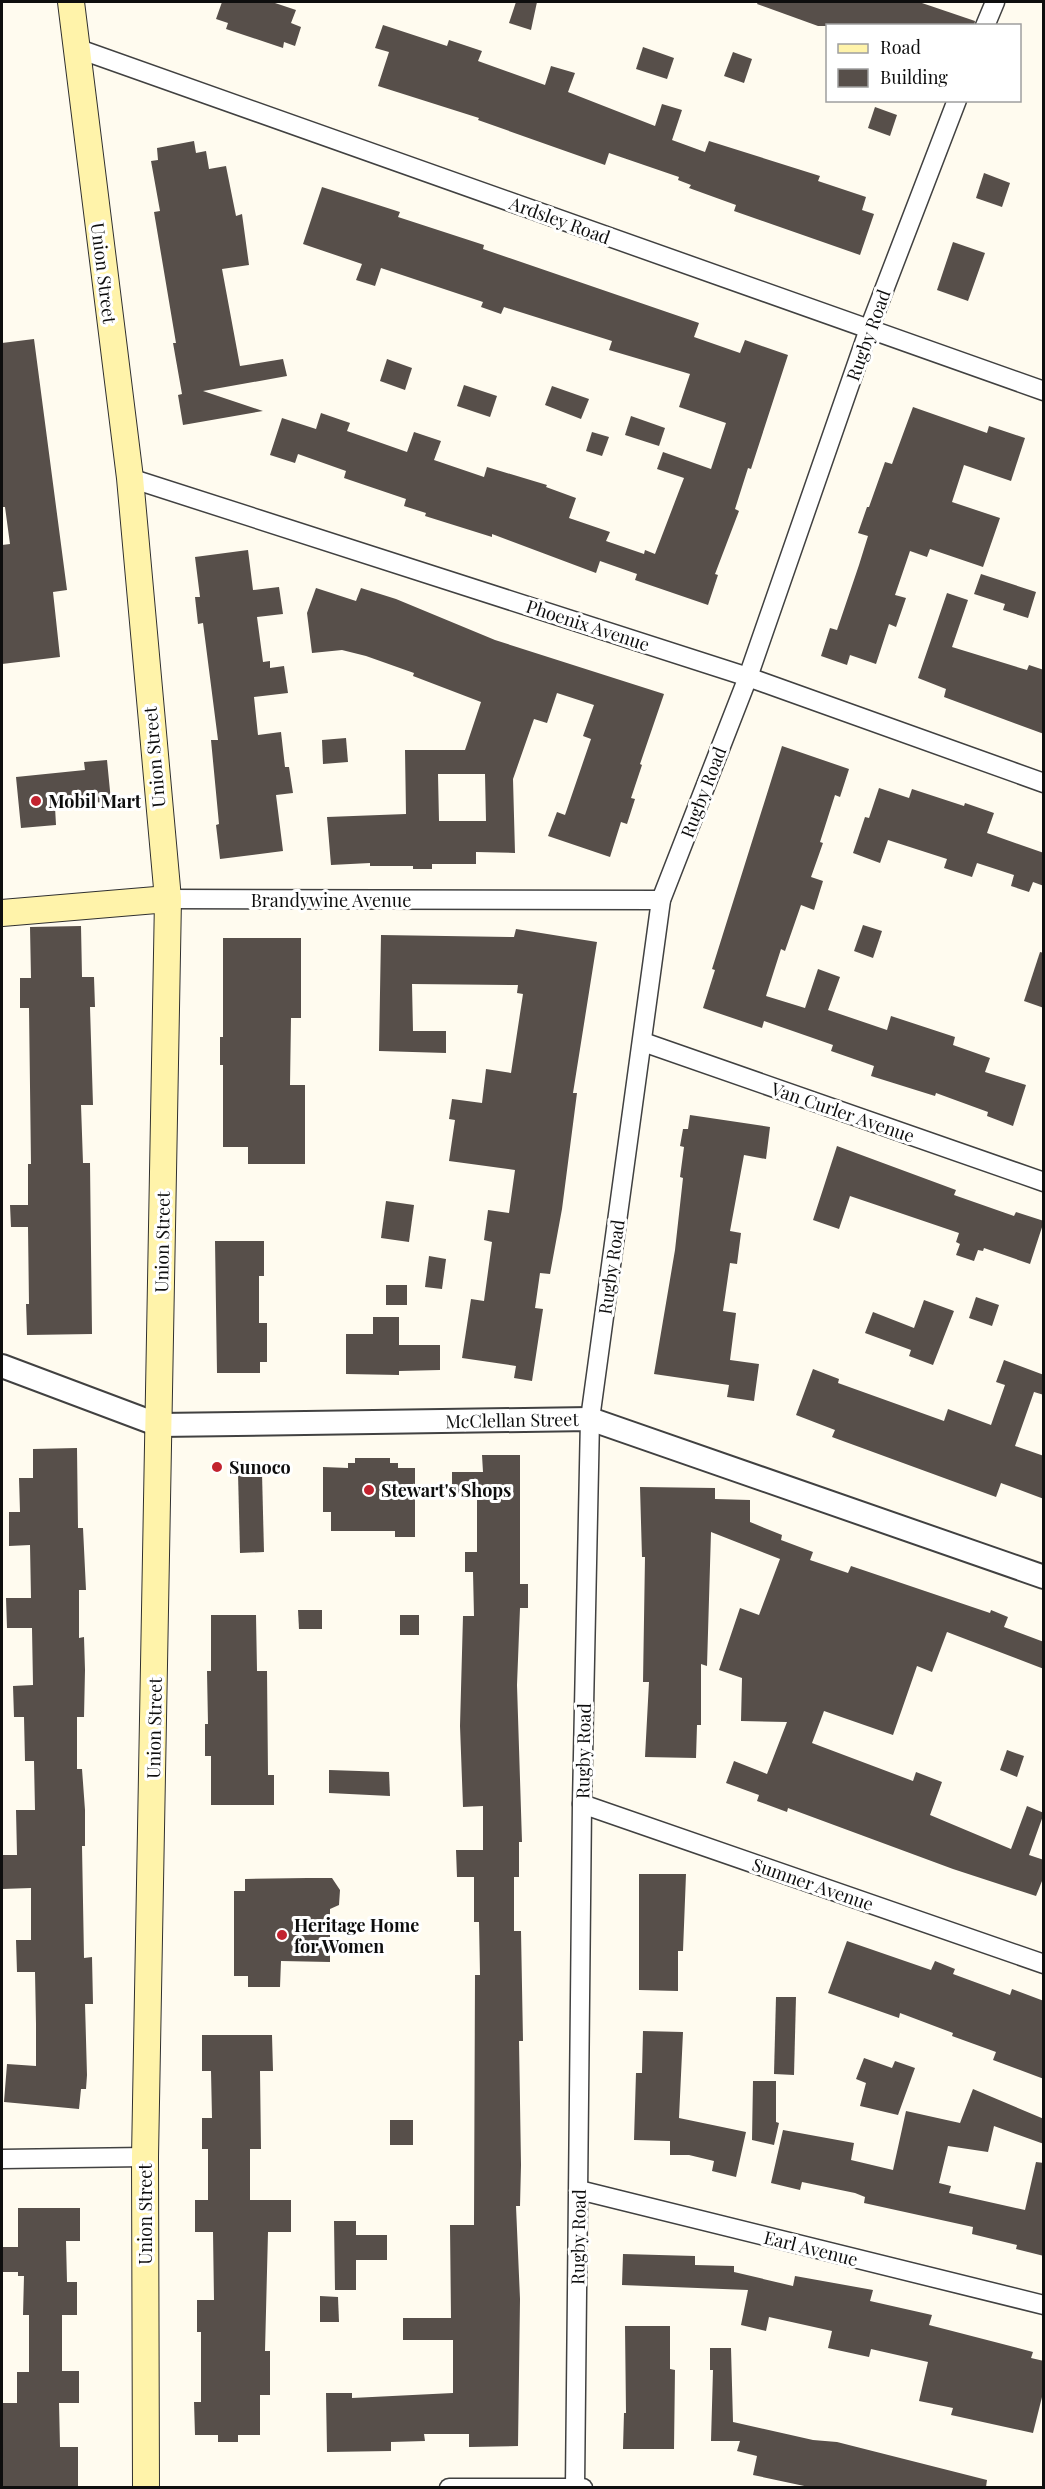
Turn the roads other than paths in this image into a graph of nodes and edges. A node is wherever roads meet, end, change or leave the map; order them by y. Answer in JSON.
{"nodes":[{"id":1,"x":71,"y":2,"type":"edge"},
{"id":2,"x":995,"y":2,"type":"edge"},
{"id":3,"x":986,"y":24,"type":"edge"},
{"id":4,"x":76,"y":48,"type":"junction"},
{"id":5,"x":956,"y":102,"type":"edge"},
{"id":6,"x":869,"y":329,"type":"junction"},
{"id":7,"x":1044,"y":391,"type":"edge"},
{"id":8,"x":130,"y":478,"type":"junction"},
{"id":9,"x":747,"y":677,"type":"junction"},
{"id":10,"x":1044,"y":783,"type":"edge"},
{"id":11,"x":168,"y":899,"type":"junction"},
{"id":12,"x":661,"y":900,"type":"junction"},
{"id":13,"x":2,"y":913,"type":"edge"},
{"id":14,"x":643,"y":1042,"type":"junction"},
{"id":15,"x":1044,"y":1182,"type":"edge"},
{"id":16,"x":2,"y":1366,"type":"edge"},
{"id":17,"x":590,"y":1419,"type":"junction"},
{"id":18,"x":159,"y":1425,"type":"junction"},
{"id":19,"x":1044,"y":1577,"type":"edge"},
{"id":20,"x":582,"y":1804,"type":"junction"},
{"id":21,"x":1044,"y":1964,"type":"edge"},
{"id":22,"x":145,"y":2157,"type":"junction"},
{"id":23,"x":2,"y":2158,"type":"edge"},
{"id":24,"x":579,"y":2190,"type":"junction"},
{"id":25,"x":1044,"y":2305,"type":"edge"},
{"id":26,"x":146,"y":2487,"type":"edge"},
{"id":27,"x":449,"y":2487,"type":"edge"},
{"id":28,"x":577,"y":2487,"type":"edge"}],
"edges":[{"from":1,"to":4,"type":"main road","name":"Union Street"},
{"from":2,"to":3,"type":"street"},
{"from":4,"to":6,"type":"street","name":"Ardsley Road"},
{"from":4,"to":8,"type":"main road","name":"Union Street"},
{"from":5,"to":6,"type":"street","name":"Rugby Road"},
{"from":6,"to":7,"type":"street","name":"Ardsley Road"},
{"from":6,"to":9,"type":"street","name":"Rugby Road"},
{"from":8,"to":9,"type":"street","name":"Phoenix Avenue"},
{"from":8,"to":11,"type":"main road","name":"Union Street"},
{"from":9,"to":10,"type":"street","name":"Phoenix Avenue"},
{"from":9,"to":12,"type":"street","name":"Rugby Road"},
{"from":11,"to":12,"type":"street","name":"Brandywine Avenue"},
{"from":11,"to":13,"type":"main road","name":"Brandywine Avenue"},
{"from":11,"to":18,"type":"main road","name":"Union Street"},
{"from":12,"to":14,"type":"street","name":"Rugby Road"},
{"from":14,"to":15,"type":"street","name":"Van Curler Avenue"},
{"from":14,"to":17,"type":"street","name":"Rugby Road"},
{"from":16,"to":18,"type":"street","name":"McClellan Street"},
{"from":17,"to":18,"type":"street","name":"McClellan Street"},
{"from":17,"to":19,"type":"street","name":"McClellan Street"},
{"from":17,"to":20,"type":"street","name":"Rugby Road"},
{"from":18,"to":22,"type":"main road","name":"Union Street"},
{"from":20,"to":21,"type":"street","name":"Sumner Avenue"},
{"from":20,"to":24,"type":"street","name":"Rugby Road"},
{"from":22,"to":23,"type":"street"},
{"from":22,"to":26,"type":"main road","name":"Union Street"},
{"from":24,"to":25,"type":"street","name":"Earl Avenue"},
{"from":24,"to":28,"type":"street","name":"Rugby Road"},
{"from":27,"to":28,"type":"street"}]}
